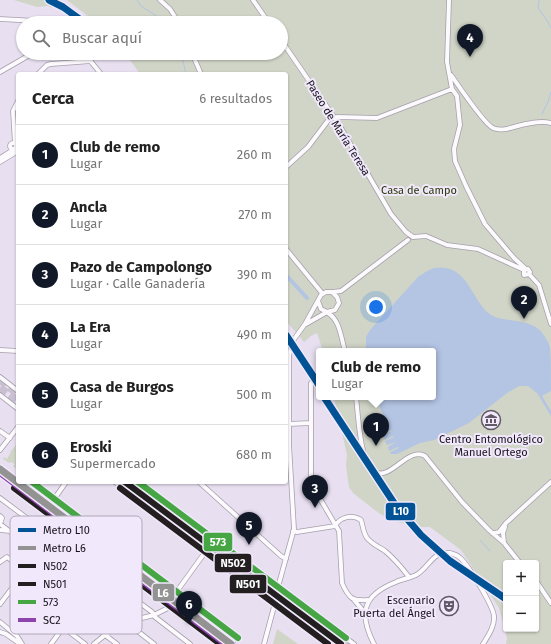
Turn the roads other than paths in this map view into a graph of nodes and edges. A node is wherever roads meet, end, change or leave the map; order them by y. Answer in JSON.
{"nodes":[{"id":1,"x":160,"y":0,"type":"edge"},
{"id":2,"x":253,"y":0,"type":"edge"},
{"id":3,"x":448,"y":0,"type":"edge"},
{"id":4,"x":174,"y":16,"type":"edge"},
{"id":5,"x":264,"y":16,"type":"edge"},
{"id":6,"x":0,"y":18,"type":"edge"},
{"id":7,"x":16,"y":19,"type":"edge"},
{"id":8,"x":288,"y":50,"type":"edge"},
{"id":9,"x":21,"y":60,"type":"edge"},
{"id":10,"x":195,"y":60,"type":"edge"},
{"id":11,"x":91,"y":61,"type":"joint"},
{"id":12,"x":80,"y":62,"type":"joint"},
{"id":13,"x":0,"y":72,"type":"edge"},
{"id":14,"x":40,"y":72,"type":"edge"},
{"id":15,"x":99,"y":72,"type":"edge"},
{"id":16,"x":200,"y":72,"type":"edge"},
{"id":17,"x":449,"y":73,"type":"junction"},
{"id":18,"x":452,"y":89,"type":"junction"},
{"id":19,"x":465,"y":95,"type":"junction"},
{"id":20,"x":457,"y":96,"type":"junction"},
{"id":21,"x":16,"y":105,"type":"edge"},
{"id":22,"x":334,"y":117,"type":"junction"},
{"id":23,"x":551,"y":123,"type":"edge"},
{"id":24,"x":16,"y":143,"type":"edge"},
{"id":25,"x":14,"y":149,"type":"edge"},
{"id":26,"x":0,"y":158,"type":"edge"},
{"id":27,"x":0,"y":162,"type":"edge"},
{"id":28,"x":288,"y":165,"type":"edge"},
{"id":29,"x":410,"y":237,"type":"junction"},
{"id":30,"x":288,"y":252,"type":"edge"},
{"id":31,"x":525,"y":270,"type":"junction"},
{"id":32,"x":341,"y":291,"type":"junction"},
{"id":33,"x":332,"y":292,"type":"junction"},
{"id":34,"x":322,"y":293,"type":"junction"},
{"id":35,"x":318,"y":301,"type":"junction"},
{"id":36,"x":339,"y":301,"type":"junction"},
{"id":37,"x":327,"y":312,"type":"junction"},
{"id":38,"x":305,"y":324,"type":"junction"},
{"id":39,"x":551,"y":324,"type":"edge"},
{"id":40,"x":344,"y":348,"type":"edge"},
{"id":41,"x":0,"y":350,"type":"edge"},
{"id":42,"x":16,"y":351,"type":"edge"},
{"id":43,"x":288,"y":358,"type":"edge"},
{"id":44,"x":0,"y":377,"type":"edge"},
{"id":45,"x":311,"y":382,"type":"dead end"},
{"id":46,"x":16,"y":389,"type":"edge"},
{"id":47,"x":0,"y":395,"type":"edge"},
{"id":48,"x":356,"y":400,"type":"edge"},
{"id":49,"x":16,"y":407,"type":"edge"},
{"id":50,"x":311,"y":423,"type":"junction"},
{"id":51,"x":288,"y":424,"type":"joint"},
{"id":52,"x":16,"y":430,"type":"edge"},
{"id":53,"x":0,"y":431,"type":"edge"},
{"id":54,"x":10,"y":438,"type":"junction"},
{"id":55,"x":0,"y":450,"type":"edge"},
{"id":56,"x":0,"y":468,"type":"edge"},
{"id":57,"x":288,"y":469,"type":"edge"},
{"id":58,"x":0,"y":473,"type":"edge"},
{"id":59,"x":16,"y":480,"type":"edge"},
{"id":60,"x":551,"y":482,"type":"edge"},
{"id":61,"x":20,"y":484,"type":"edge"},
{"id":62,"x":64,"y":484,"type":"edge"},
{"id":63,"x":118,"y":484,"type":"edge"},
{"id":64,"x":143,"y":484,"type":"edge"},
{"id":65,"x":201,"y":484,"type":"edge"},
{"id":66,"x":0,"y":498,"type":"edge"},
{"id":67,"x":46,"y":505,"type":"junction"},
{"id":68,"x":0,"y":516,"type":"edge"},
{"id":69,"x":24,"y":516,"type":"edge"},
{"id":70,"x":60,"y":516,"type":"edge"},
{"id":71,"x":506,"y":522,"type":"junction"},
{"id":72,"x":0,"y":524,"type":"edge"},
{"id":73,"x":335,"y":526,"type":"junction"},
{"id":74,"x":0,"y":530,"type":"edge"},
{"id":75,"x":10,"y":531,"type":"joint"},
{"id":76,"x":293,"y":531,"type":"junction"},
{"id":77,"x":492,"y":532,"type":"junction"},
{"id":78,"x":504,"y":543,"type":"junction"},
{"id":79,"x":206,"y":551,"type":"junction"},
{"id":80,"x":10,"y":559,"type":"edge"},
{"id":81,"x":286,"y":559,"type":"junction"},
{"id":82,"x":518,"y":560,"type":"edge"},
{"id":83,"x":0,"y":562,"type":"edge"},
{"id":84,"x":409,"y":577,"type":"junction"},
{"id":85,"x":142,"y":578,"type":"edge"},
{"id":86,"x":539,"y":585,"type":"edge"},
{"id":87,"x":278,"y":587,"type":"junction"},
{"id":88,"x":10,"y":591,"type":"edge"},
{"id":89,"x":354,"y":600,"type":"junction"},
{"id":90,"x":368,"y":600,"type":"junction"},
{"id":91,"x":173,"y":602,"type":"junction"},
{"id":92,"x":275,"y":603,"type":"junction"},
{"id":93,"x":551,"y":603,"type":"edge"},
{"id":94,"x":0,"y":604,"type":"edge"},
{"id":95,"x":142,"y":605,"type":"edge"},
{"id":96,"x":365,"y":613,"type":"junction"},
{"id":97,"x":154,"y":614,"type":"junction"},
{"id":98,"x":142,"y":617,"type":"edge"},
{"id":99,"x":0,"y":622,"type":"edge"},
{"id":100,"x":10,"y":630,"type":"edge"},
{"id":101,"x":0,"y":632,"type":"edge"},
{"id":102,"x":15,"y":634,"type":"edge"},
{"id":103,"x":58,"y":634,"type":"edge"},
{"id":104,"x":72,"y":634,"type":"edge"},
{"id":105,"x":141,"y":634,"type":"edge"},
{"id":106,"x":105,"y":635,"type":"joint"},
{"id":107,"x":264,"y":643,"type":"edge"},
{"id":108,"x":21,"y":644,"type":"edge"},
{"id":109,"x":51,"y":644,"type":"edge"},
{"id":110,"x":85,"y":644,"type":"edge"},
{"id":111,"x":94,"y":644,"type":"edge"},
{"id":112,"x":117,"y":644,"type":"edge"},
{"id":113,"x":154,"y":644,"type":"edge"},
{"id":114,"x":190,"y":644,"type":"edge"},
{"id":115,"x":225,"y":644,"type":"edge"},
{"id":116,"x":233,"y":644,"type":"edge"},
{"id":117,"x":329,"y":644,"type":"edge"},
{"id":118,"x":354,"y":644,"type":"edge"},
{"id":119,"x":374,"y":644,"type":"edge"},
{"id":120,"x":483,"y":644,"type":"edge"}],
"edges":[{"from":1,"to":4,"type":"street"},
{"from":2,"to":5,"type":"street"},
{"from":3,"to":17,"type":"street"},
{"from":6,"to":7,"type":"street"},
{"from":8,"to":22,"type":"street","name":"Paseo de María Teresa"},
{"from":9,"to":13,"type":"street"},
{"from":10,"to":16,"type":"street"},
{"from":11,"to":12,"type":"street"},
{"from":11,"to":15,"type":"street"},
{"from":12,"to":14,"type":"street"},
{"from":17,"to":18,"type":"street"},
{"from":17,"to":19,"type":"street"},
{"from":18,"to":20,"type":"street"},
{"from":18,"to":22,"type":"street"},
{"from":19,"to":20,"type":"street"},
{"from":19,"to":23,"type":"street"},
{"from":20,"to":31,"type":"street"},
{"from":21,"to":24,"type":"street"},
{"from":22,"to":28,"type":"street"},
{"from":22,"to":29,"type":"street","name":"Paseo de María Teresa"},
{"from":24,"to":25,"type":"street"},
{"from":25,"to":26,"type":"street"},
{"from":25,"to":27,"type":"street"},
{"from":29,"to":31,"type":"street"},
{"from":29,"to":32,"type":"street"},
{"from":30,"to":34,"type":"street"},
{"from":31,"to":39,"type":"street"},
{"from":32,"to":33,"type":"street"},
{"from":32,"to":36,"type":"street"},
{"from":33,"to":34,"type":"street"},
{"from":33,"to":36,"type":"street"},
{"from":34,"to":35,"type":"street"},
{"from":35,"to":37,"type":"street"},
{"from":35,"to":38,"type":"street"},
{"from":36,"to":37,"type":"street"},
{"from":37,"to":38,"type":"street"},
{"from":37,"to":40,"type":"street"},
{"from":38,"to":43,"type":"street"},
{"from":41,"to":42,"type":"street"},
{"from":44,"to":46,"type":"street"},
{"from":45,"to":50,"type":"street"},
{"from":47,"to":49,"type":"street"},
{"from":48,"to":77,"type":"street"},
{"from":50,"to":51,"type":"street"},
{"from":50,"to":73,"type":"street"},
{"from":51,"to":57,"type":"street"},
{"from":52,"to":54,"type":"street"},
{"from":53,"to":54,"type":"street"},
{"from":54,"to":55,"type":"street"},
{"from":56,"to":59,"type":"main road"},
{"from":57,"to":76,"type":"street"},
{"from":58,"to":67,"type":"main road"},
{"from":60,"to":71,"type":"street"},
{"from":61,"to":67,"type":"main road"},
{"from":62,"to":67,"type":"street"},
{"from":63,"to":79,"type":"street"},
{"from":64,"to":87,"type":"street"},
{"from":65,"to":81,"type":"street"},
{"from":66,"to":69,"type":"street"},
{"from":67,"to":70,"type":"main road"},
{"from":68,"to":72,"type":"street"},
{"from":71,"to":77,"type":"street"},
{"from":71,"to":78,"type":"street"},
{"from":72,"to":75,"type":"street"},
{"from":73,"to":76,"type":"street"},
{"from":73,"to":84,"type":"street"},
{"from":73,"to":89,"type":"street"},
{"from":74,"to":75,"type":"street"},
{"from":76,"to":81,"type":"street"},
{"from":77,"to":78,"type":"street"},
{"from":78,"to":82,"type":"street"},
{"from":79,"to":91,"type":"street"},
{"from":79,"to":92,"type":"street"},
{"from":80,"to":83,"type":"street"},
{"from":81,"to":87,"type":"street"},
{"from":84,"to":90,"type":"street"},
{"from":84,"to":120,"type":"street"},
{"from":85,"to":91,"type":"main road"},
{"from":86,"to":93,"type":"street"},
{"from":87,"to":92,"type":"street"},
{"from":87,"to":92,"type":"street"},
{"from":87,"to":118,"type":"street"},
{"from":88,"to":94,"type":"street"},
{"from":89,"to":90,"type":"street"},
{"from":89,"to":96,"type":"street"},
{"from":90,"to":96,"type":"street"},
{"from":91,"to":97,"type":"street"},
{"from":91,"to":115,"type":"main road"},
{"from":91,"to":116,"type":"main road"},
{"from":92,"to":107,"type":"street"},
{"from":92,"to":117,"type":"street"},
{"from":95,"to":97,"type":"street"},
{"from":96,"to":119,"type":"street"},
{"from":97,"to":98,"type":"street"},
{"from":97,"to":114,"type":"street"},
{"from":99,"to":100,"type":"street"},
{"from":101,"to":108,"type":"street"},
{"from":102,"to":108,"type":"street"},
{"from":103,"to":109,"type":"street"},
{"from":104,"to":110,"type":"street"},
{"from":105,"to":113,"type":"street"},
{"from":106,"to":111,"type":"street"},
{"from":106,"to":112,"type":"street"}]}
